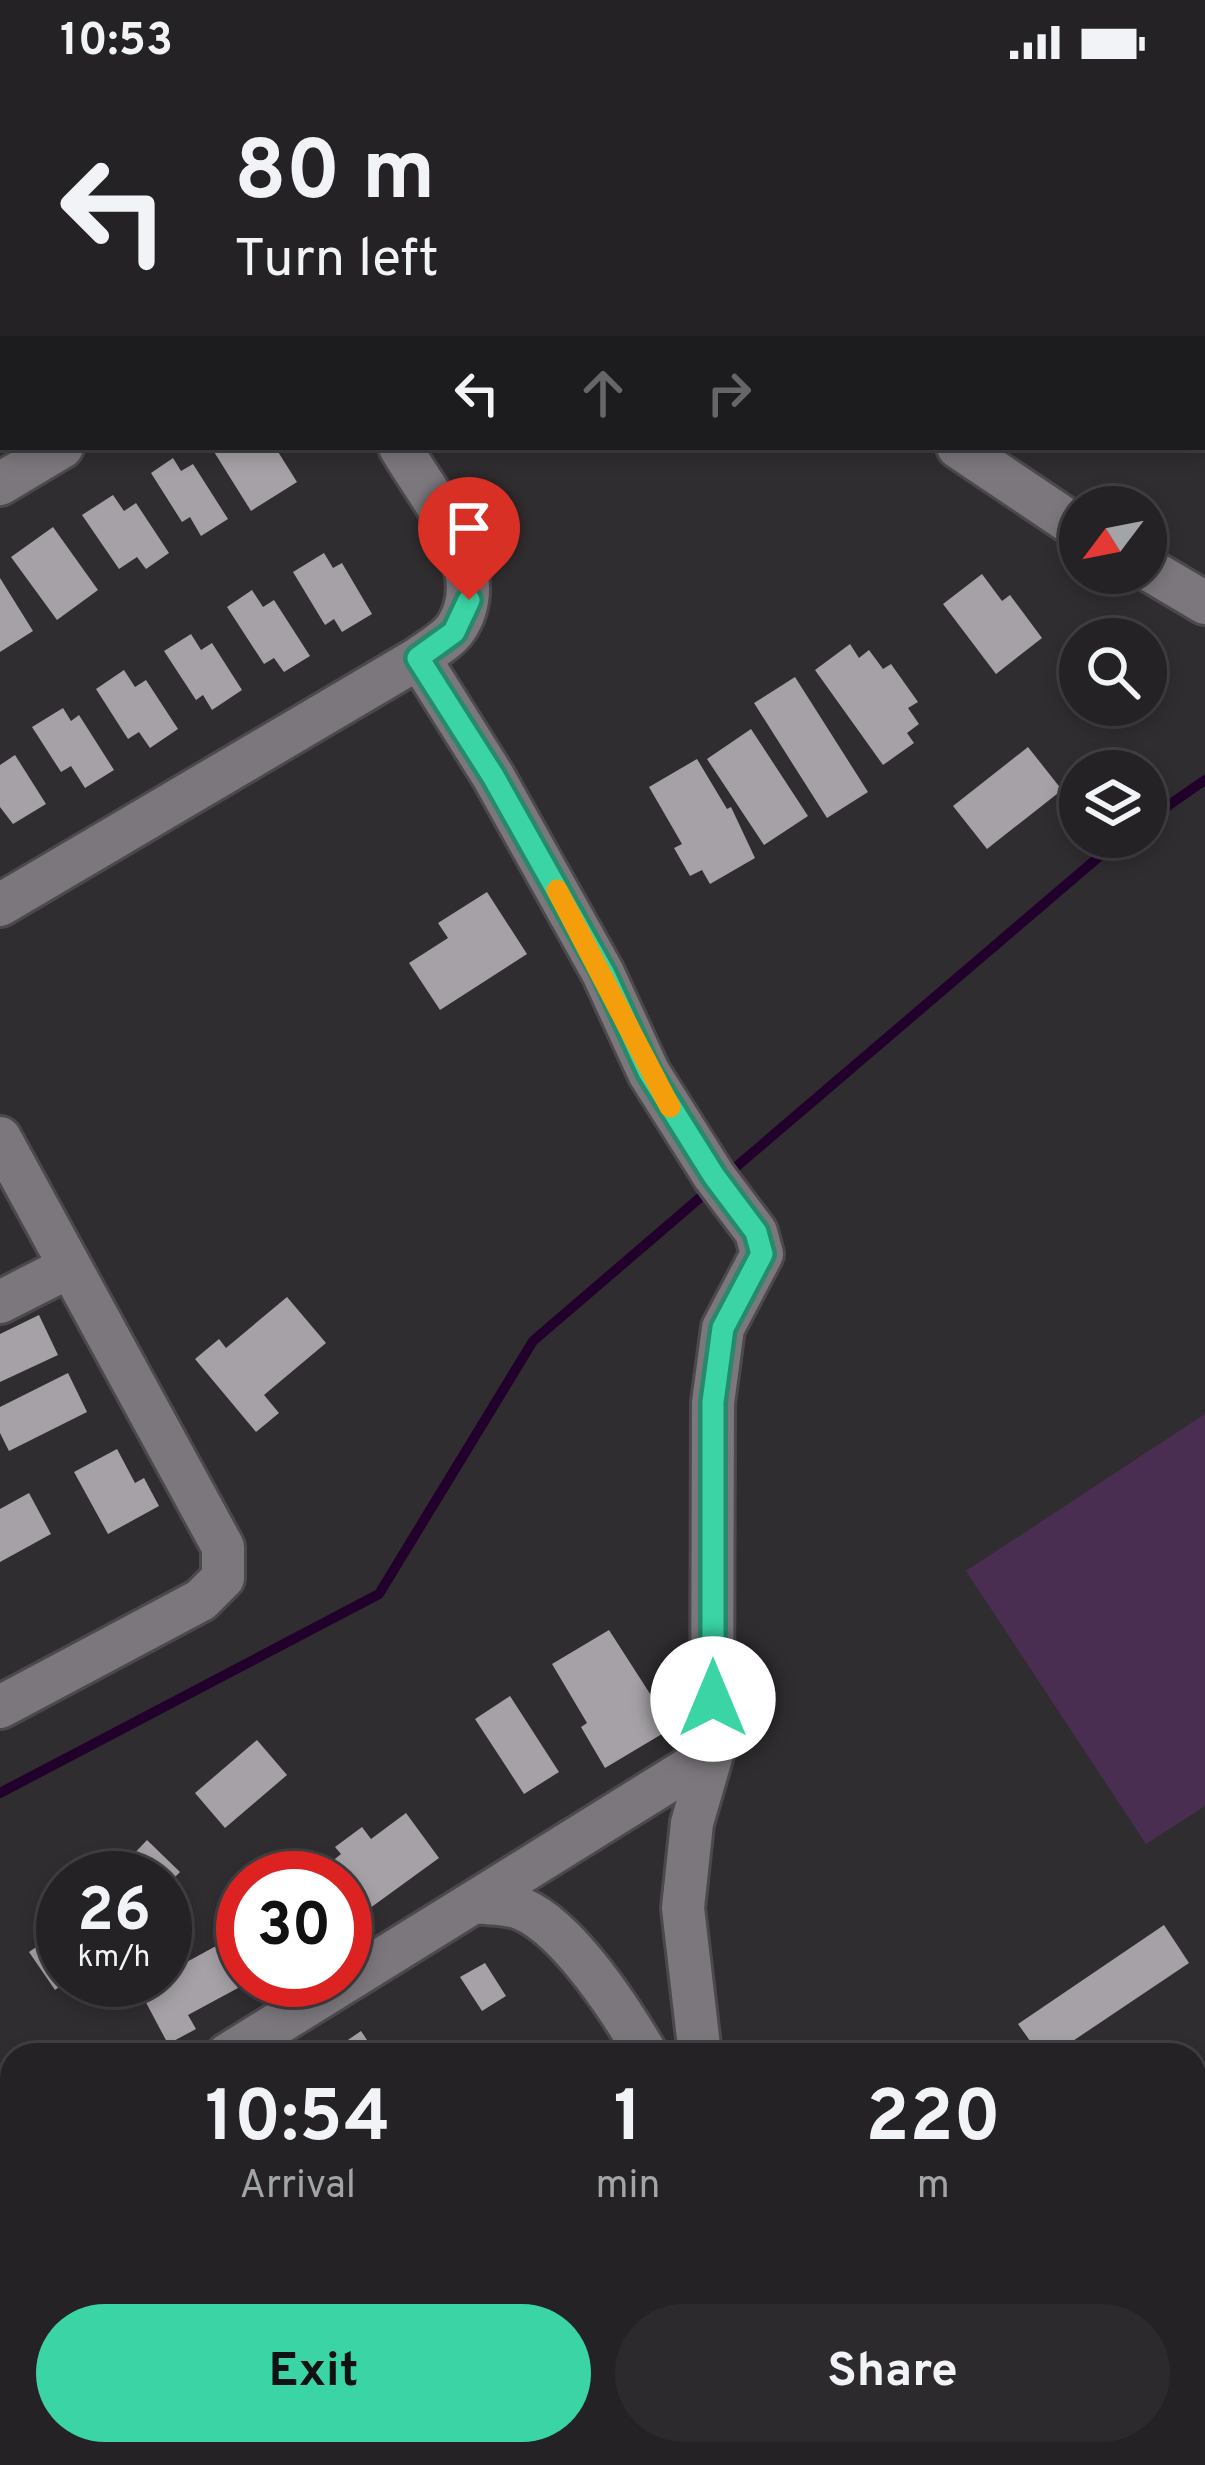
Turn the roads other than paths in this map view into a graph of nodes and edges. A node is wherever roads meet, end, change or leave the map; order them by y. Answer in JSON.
{"nodes":[{"id":1,"x":57,"y":450,"type":"edge"},
{"id":2,"x":402,"y":450,"type":"edge"},
{"id":3,"x":962,"y":450,"type":"edge"},
{"id":4,"x":0,"y":484,"type":"edge"},
{"id":5,"x":1059,"y":515,"type":"edge"},
{"id":6,"x":1167,"y":578,"type":"edge"},
{"id":7,"x":1202,"y":595,"type":"edge"},
{"id":8,"x":418,"y":658,"type":"junction"},
{"id":9,"x":0,"y":905,"type":"edge"},
{"id":10,"x":0,"y":1138,"type":"edge"},
{"id":11,"x":67,"y":1268,"type":"junction"},
{"id":12,"x":0,"y":1301,"type":"edge"},
{"id":13,"x":0,"y":1707,"type":"edge"},
{"id":14,"x":712,"y":1754,"type":"junction"},
{"id":15,"x":474,"y":1902,"type":"junction"},
{"id":16,"x":246,"y":2043,"type":"edge"},
{"id":17,"x":640,"y":2043,"type":"edge"},
{"id":18,"x":699,"y":2043,"type":"edge"}],
"edges":[{"from":1,"to":4,"type":"street"},
{"from":2,"to":8,"type":"street"},
{"from":3,"to":5,"type":"street"},
{"from":6,"to":7,"type":"street"},
{"from":8,"to":9,"type":"street"},
{"from":8,"to":14,"type":"street"},
{"from":10,"to":11,"type":"street"},
{"from":11,"to":12,"type":"street"},
{"from":11,"to":13,"type":"street"},
{"from":14,"to":15,"type":"street"},
{"from":14,"to":18,"type":"street"},
{"from":15,"to":16,"type":"street"},
{"from":15,"to":17,"type":"street"}]}
